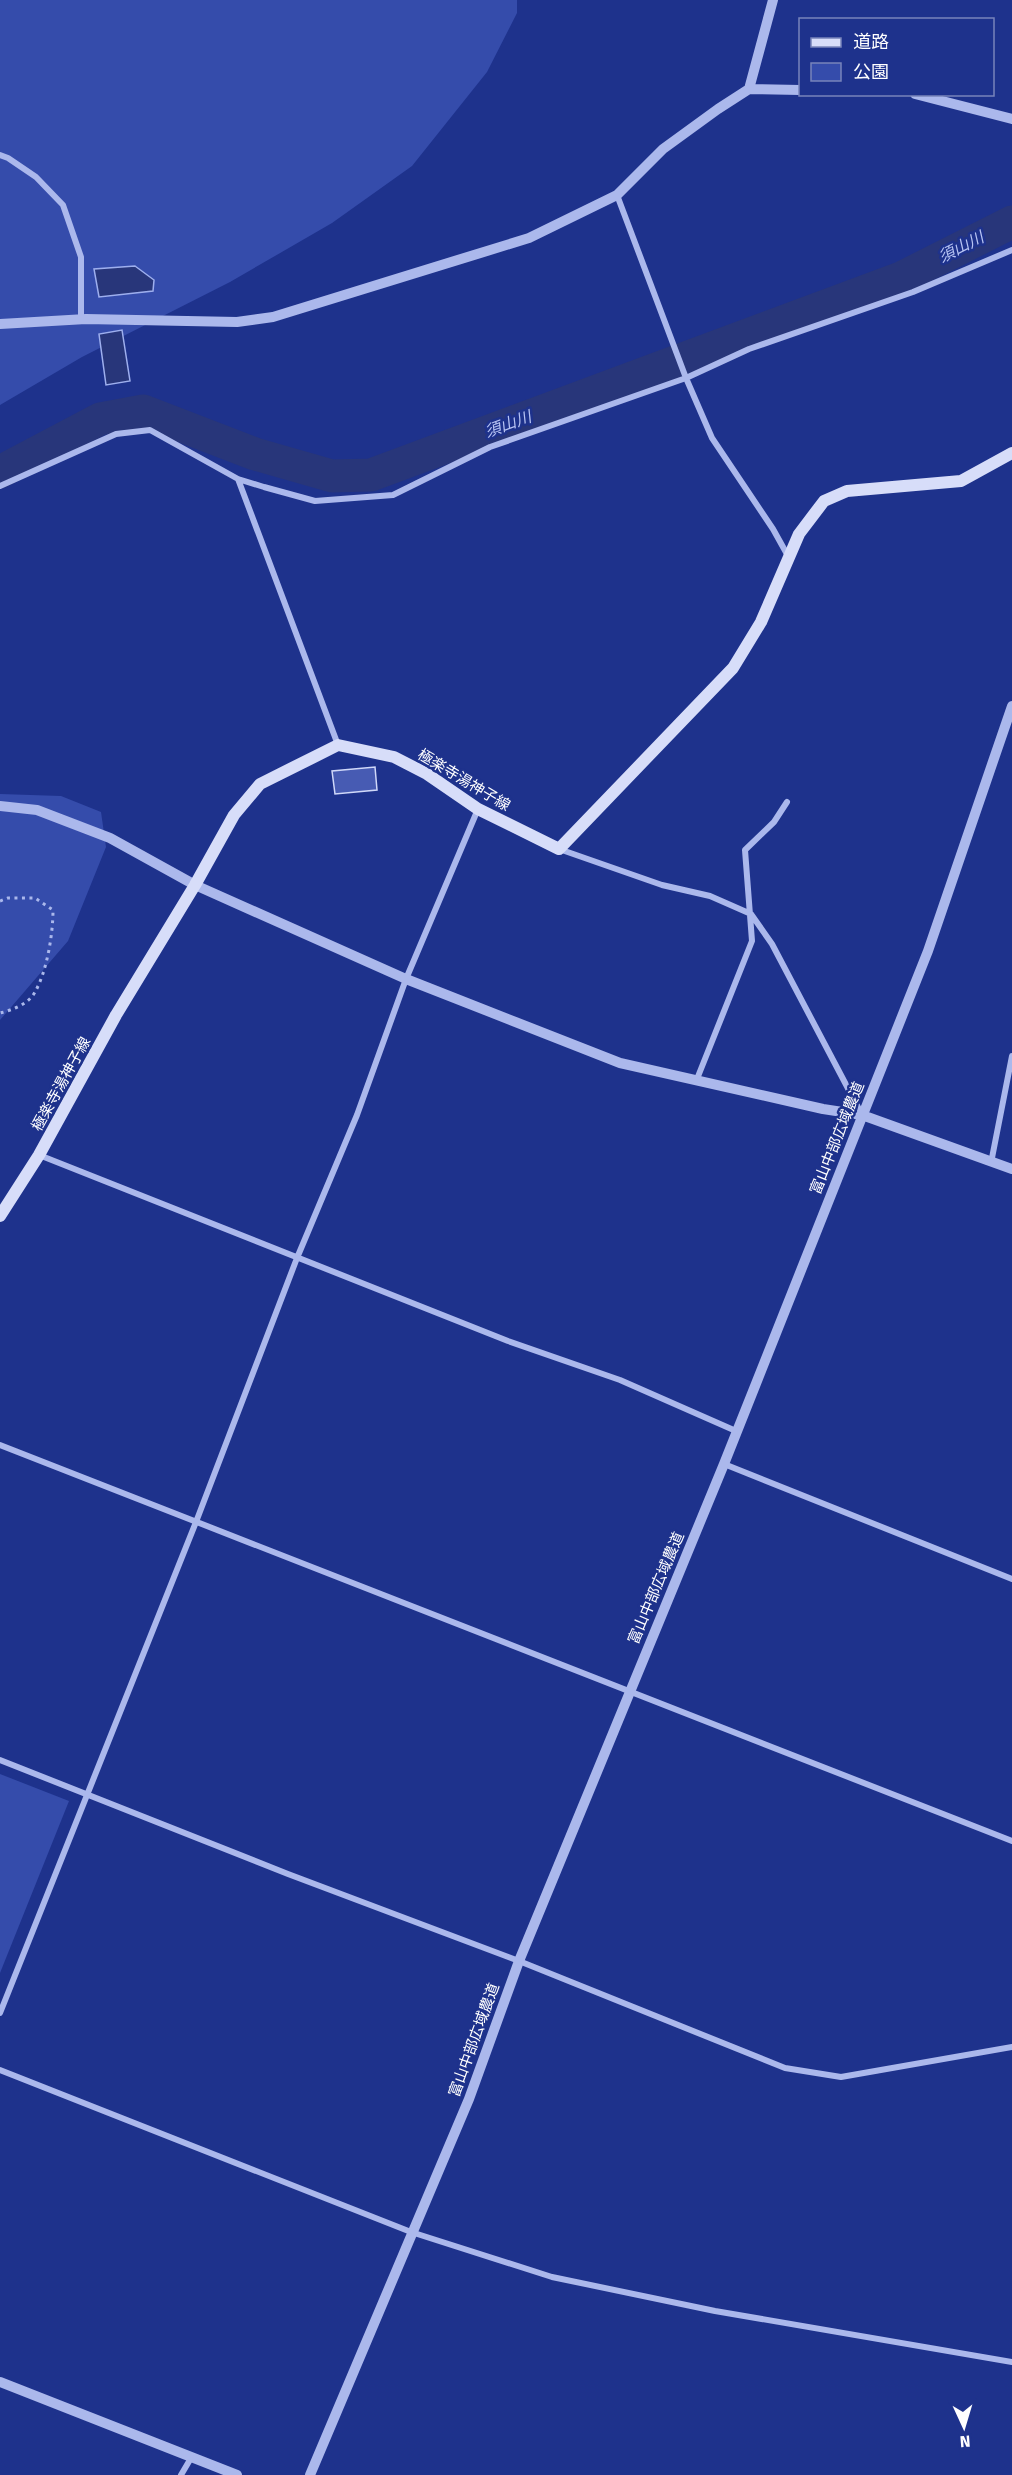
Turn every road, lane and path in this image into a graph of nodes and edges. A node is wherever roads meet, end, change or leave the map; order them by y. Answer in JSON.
{"nodes":[{"id":1,"x":773,"y":0,"type":"edge"},
{"id":2,"x":749,"y":89,"type":"junction"},
{"id":3,"x":799,"y":90,"type":"edge"},
{"id":4,"x":922,"y":96,"type":"edge"},
{"id":5,"x":1011,"y":120,"type":"edge"},
{"id":6,"x":0,"y":155,"type":"edge"},
{"id":7,"x":617,"y":195,"type":"junction"},
{"id":8,"x":1012,"y":250,"type":"edge"},
{"id":9,"x":81,"y":319,"type":"junction"},
{"id":10,"x":0,"y":324,"type":"edge"},
{"id":11,"x":686,"y":378,"type":"junction"},
{"id":12,"x":1012,"y":453,"type":"edge"},
{"id":13,"x":238,"y":479,"type":"junction"},
{"id":14,"x":0,"y":486,"type":"edge"},
{"id":15,"x":788,"y":557,"type":"junction"},
{"id":16,"x":1012,"y":706,"type":"edge"},
{"id":17,"x":338,"y":745,"type":"junction"},
{"id":18,"x":787,"y":802,"type":"dead end"},
{"id":19,"x":0,"y":806,"type":"edge"},
{"id":20,"x":478,"y":809,"type":"junction"},
{"id":21,"x":559,"y":849,"type":"junction"},
{"id":22,"x":195,"y":885,"type":"junction"},
{"id":23,"x":0,"y":901,"type":"edge"},
{"id":24,"x":751,"y":914,"type":"junction"},
{"id":25,"x":406,"y":979,"type":"junction"},
{"id":26,"x":0,"y":1013,"type":"edge"},
{"id":27,"x":1012,"y":1056,"type":"edge"},
{"id":28,"x":697,"y":1079,"type":"junction"},
{"id":29,"x":862,"y":1116,"type":"junction"},
{"id":30,"x":39,"y":1155,"type":"junction"},
{"id":31,"x":991,"y":1163,"type":"junction"},
{"id":32,"x":1012,"y":1169,"type":"edge"},
{"id":33,"x":0,"y":1216,"type":"edge"},
{"id":34,"x":297,"y":1258,"type":"junction"},
{"id":35,"x":736,"y":1431,"type":"junction"},
{"id":36,"x":0,"y":1445,"type":"edge"},
{"id":37,"x":724,"y":1464,"type":"junction"},
{"id":38,"x":196,"y":1522,"type":"junction"},
{"id":39,"x":1012,"y":1579,"type":"edge"},
{"id":40,"x":629,"y":1692,"type":"junction"},
{"id":41,"x":0,"y":1760,"type":"edge"},
{"id":42,"x":88,"y":1795,"type":"junction"},
{"id":43,"x":1012,"y":1841,"type":"edge"},
{"id":44,"x":519,"y":1961,"type":"junction"},
{"id":45,"x":0,"y":2013,"type":"edge"},
{"id":46,"x":1012,"y":2047,"type":"edge"},
{"id":47,"x":0,"y":2070,"type":"edge"},
{"id":48,"x":411,"y":2232,"type":"junction"},
{"id":49,"x":1012,"y":2362,"type":"edge"},
{"id":50,"x":0,"y":2382,"type":"edge"},
{"id":51,"x":191,"y":2458,"type":"junction"},
{"id":52,"x":181,"y":2475,"type":"edge"},
{"id":53,"x":237,"y":2475,"type":"edge"},
{"id":54,"x":310,"y":2475,"type":"edge"}],
"edges":[{"from":1,"to":2,"type":"street"},
{"from":2,"to":3,"type":"street"},
{"from":2,"to":7,"type":"street"},
{"from":4,"to":5,"type":"street"},
{"from":6,"to":9,"type":"street"},
{"from":7,"to":9,"type":"street"},
{"from":7,"to":11,"type":"street"},
{"from":8,"to":11,"type":"street"},
{"from":9,"to":10,"type":"street"},
{"from":11,"to":13,"type":"street"},
{"from":11,"to":15,"type":"street"},
{"from":12,"to":15,"type":"main road"},
{"from":13,"to":14,"type":"street"},
{"from":13,"to":17,"type":"street"},
{"from":15,"to":21,"type":"main road"},
{"from":16,"to":29,"type":"street","name":"富山中部広域農道"},
{"from":17,"to":20,"type":"main road","name":"極楽寺湯神子線"},
{"from":17,"to":22,"type":"main road","name":"極楽寺湯神子線"},
{"from":18,"to":24,"type":"street"},
{"from":19,"to":22,"type":"street"},
{"from":20,"to":21,"type":"main road","name":"極楽寺湯神子線"},
{"from":20,"to":25,"type":"street"},
{"from":21,"to":24,"type":"street"},
{"from":22,"to":25,"type":"street"},
{"from":22,"to":30,"type":"main road","name":"極楽寺湯神子線"},
{"from":23,"to":26,"type":"path"},
{"from":24,"to":28,"type":"street"},
{"from":24,"to":29,"type":"street"},
{"from":25,"to":28,"type":"street"},
{"from":25,"to":34,"type":"street"},
{"from":27,"to":31,"type":"street"},
{"from":28,"to":29,"type":"street"},
{"from":29,"to":31,"type":"street"},
{"from":29,"to":35,"type":"street","name":"富山中部広域農道"},
{"from":30,"to":33,"type":"main road","name":"極楽寺湯神子線"},
{"from":30,"to":34,"type":"street"},
{"from":31,"to":32,"type":"street"},
{"from":34,"to":35,"type":"street"},
{"from":34,"to":38,"type":"street"},
{"from":35,"to":37,"type":"street","name":"富山中部広域農道"},
{"from":36,"to":38,"type":"street"},
{"from":37,"to":39,"type":"street"},
{"from":37,"to":40,"type":"street","name":"富山中部広域農道"},
{"from":38,"to":40,"type":"street"},
{"from":38,"to":42,"type":"street"},
{"from":40,"to":43,"type":"street"},
{"from":40,"to":44,"type":"street","name":"富山中部広域農道"},
{"from":41,"to":42,"type":"street"},
{"from":42,"to":44,"type":"street"},
{"from":42,"to":45,"type":"street"},
{"from":44,"to":46,"type":"street"},
{"from":44,"to":48,"type":"street","name":"富山中部広域農道"},
{"from":47,"to":48,"type":"street"},
{"from":48,"to":49,"type":"street"},
{"from":48,"to":54,"type":"street","name":"富山中部広域農道"},
{"from":50,"to":51,"type":"street"},
{"from":51,"to":52,"type":"street"},
{"from":51,"to":53,"type":"street"}]}
